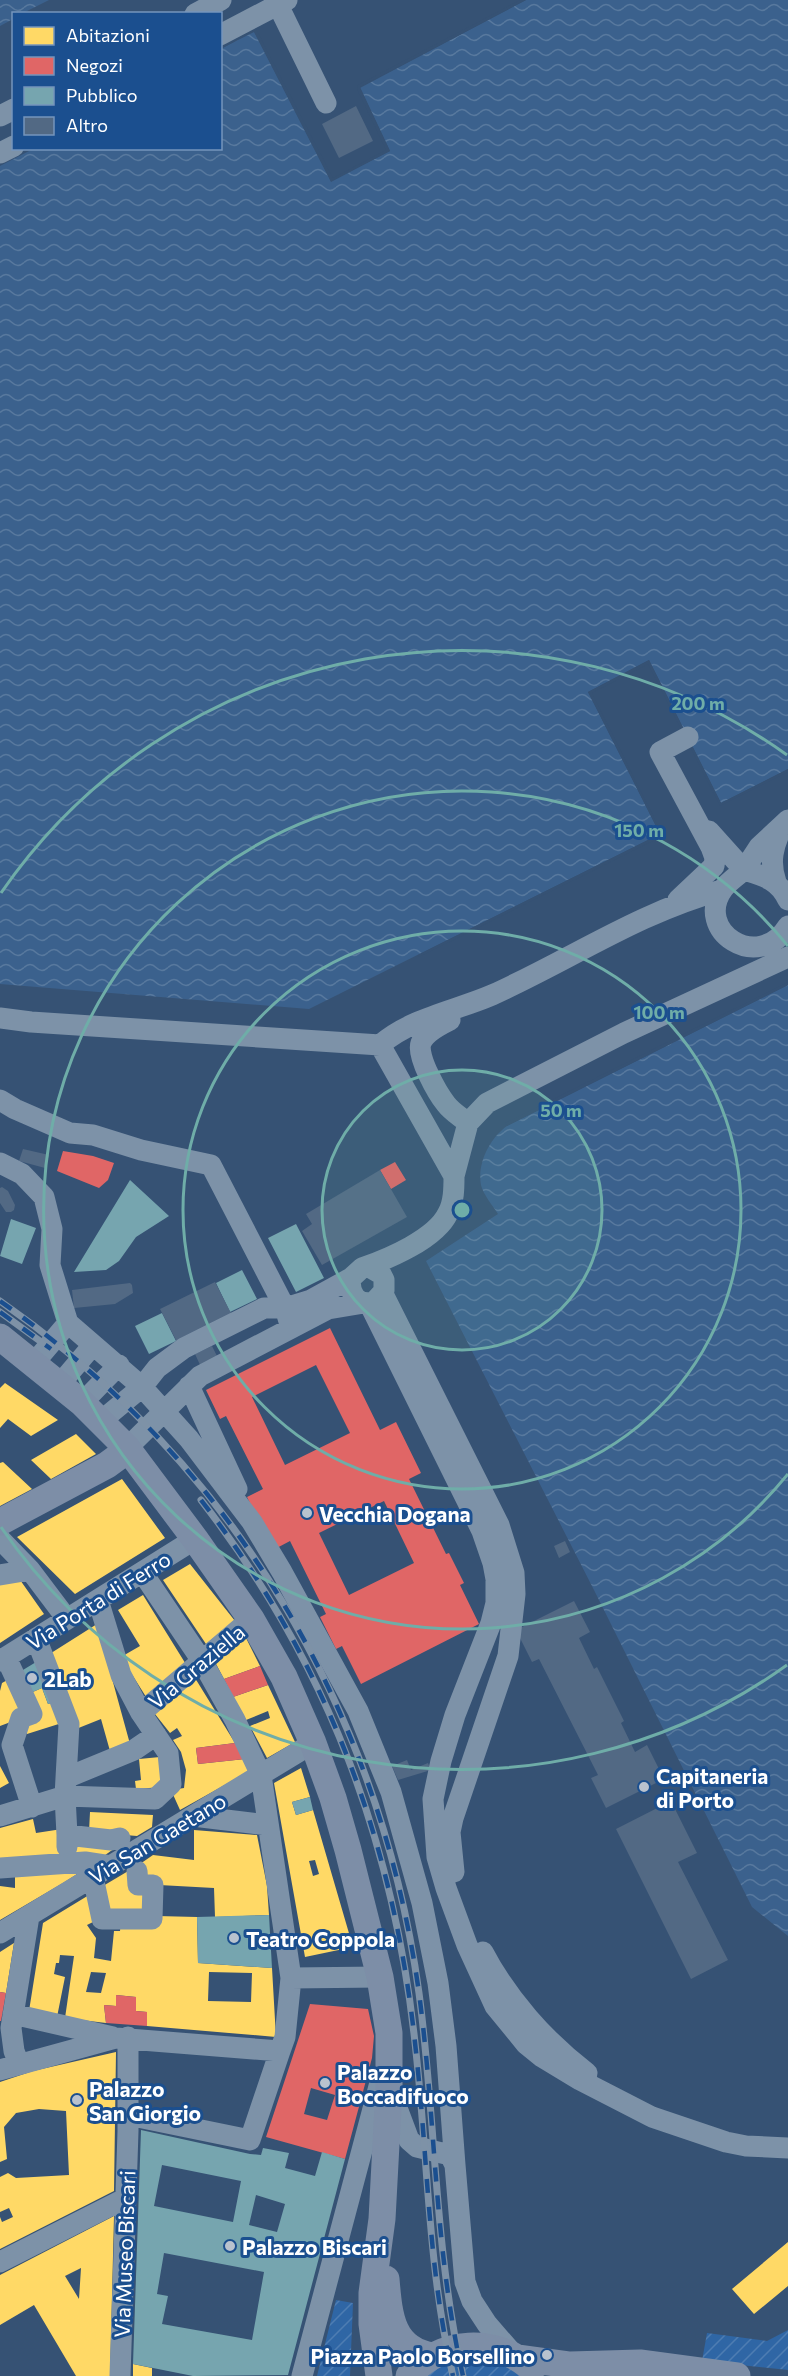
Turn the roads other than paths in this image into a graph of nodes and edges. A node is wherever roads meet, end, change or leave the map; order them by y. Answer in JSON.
{"nodes":[{"id":1,"x":221,"y":0,"type":"edge"},
{"id":2,"x":282,"y":2,"type":"edge"},
{"id":3,"x":199,"y":12,"type":"edge"},
{"id":4,"x":222,"y":35,"type":"edge"},
{"id":5,"x":326,"y":103,"type":"dead end"},
{"id":6,"x":688,"y":737,"type":"dead end"},
{"id":7,"x":694,"y":816,"type":"junction"},
{"id":8,"x":787,"y":821,"type":"edge"},
{"id":9,"x":744,"y":870,"type":"junction"},
{"id":10,"x":776,"y":882,"type":"junction"},
{"id":11,"x":722,"y":890,"type":"junction"},
{"id":12,"x":788,"y":900,"type":"edge"},
{"id":13,"x":671,"y":906,"type":"junction"},
{"id":14,"x":788,"y":927,"type":"edge"},
{"id":15,"x":756,"y":948,"type":"junction"},
{"id":16,"x":788,"y":957,"type":"edge"},
{"id":17,"x":492,"y":995,"type":"junction"},
{"id":18,"x":663,"y":1015,"type":"junction"},
{"id":19,"x":0,"y":1018,"type":"edge"},
{"id":20,"x":380,"y":1045,"type":"junction"},
{"id":21,"x":0,"y":1100,"type":"edge"},
{"id":22,"x":468,"y":1123,"type":"junction"},
{"id":23,"x":0,"y":1163,"type":"edge"},
{"id":24,"x":454,"y":1176,"type":"junction"},
{"id":25,"x":415,"y":1243,"type":"junction"},
{"id":26,"x":356,"y":1273,"type":"junction"},
{"id":27,"x":375,"y":1297,"type":"junction"},
{"id":28,"x":288,"y":1318,"type":"junction"},
{"id":29,"x":68,"y":1323,"type":"junction"},
{"id":30,"x":0,"y":1337,"type":"edge"},
{"id":31,"x":93,"y":1345,"type":"junction"},
{"id":32,"x":0,"y":1360,"type":"edge"},
{"id":33,"x":34,"y":1363,"type":"junction"},
{"id":34,"x":119,"y":1365,"type":"junction"},
{"id":35,"x":60,"y":1384,"type":"junction"},
{"id":36,"x":142,"y":1386,"type":"junction"},
{"id":37,"x":189,"y":1386,"type":"junction"},
{"id":38,"x":164,"y":1410,"type":"junction"},
{"id":39,"x":91,"y":1412,"type":"junction"},
{"id":40,"x":124,"y":1451,"type":"junction"},
{"id":41,"x":0,"y":1522,"type":"edge"},
{"id":42,"x":252,"y":1522,"type":"junction"},
{"id":43,"x":0,"y":1539,"type":"edge"},
{"id":44,"x":195,"y":1539,"type":"junction"},
{"id":45,"x":30,"y":1570,"type":"junction"},
{"id":46,"x":142,"y":1572,"type":"junction"},
{"id":47,"x":0,"y":1575,"type":"edge"},
{"id":48,"x":98,"y":1600,"type":"junction"},
{"id":49,"x":67,"y":1619,"type":"junction"},
{"id":50,"x":251,"y":1619,"type":"junction"},
{"id":51,"x":36,"y":1638,"type":"junction"},
{"id":52,"x":3,"y":1659,"type":"edge"},
{"id":53,"x":202,"y":1661,"type":"junction"},
{"id":54,"x":141,"y":1713,"type":"junction"},
{"id":55,"x":156,"y":1735,"type":"junction"},
{"id":56,"x":6,"y":1741,"type":"edge"},
{"id":57,"x":313,"y":1743,"type":"junction"},
{"id":58,"x":261,"y":1775,"type":"junction"},
{"id":59,"x":66,"y":1787,"type":"junction"},
{"id":60,"x":17,"y":1811,"type":"edge"},
{"id":61,"x":193,"y":1816,"type":"junction"},
{"id":62,"x":268,"y":1825,"type":"junction"},
{"id":63,"x":67,"y":1835,"type":"junction"},
{"id":64,"x":120,"y":1838,"type":"dead end"},
{"id":65,"x":68,"y":1863,"type":"junction"},
{"id":66,"x":111,"y":1866,"type":"junction"},
{"id":67,"x":0,"y":1868,"type":"edge"},
{"id":68,"x":137,"y":1871,"type":"dead end"},
{"id":69,"x":93,"y":1877,"type":"junction"},
{"id":70,"x":29,"y":1916,"type":"junction"},
{"id":71,"x":0,"y":1933,"type":"edge"},
{"id":72,"x":380,"y":1977,"type":"junction"},
{"id":73,"x":291,"y":1978,"type":"junction"},
{"id":74,"x":13,"y":2014,"type":"junction"},
{"id":75,"x":389,"y":2033,"type":"junction"},
{"id":76,"x":122,"y":2038,"type":"junction"},
{"id":77,"x":283,"y":2044,"type":"junction"},
{"id":78,"x":10,"y":2067,"type":"edge"},
{"id":79,"x":389,"y":2088,"type":"junction"},
{"id":80,"x":622,"y":2101,"type":"junction"},
{"id":81,"x":128,"y":2123,"type":"junction"},
{"id":82,"x":788,"y":2148,"type":"edge"},
{"id":83,"x":456,"y":2165,"type":"junction"},
{"id":84,"x":126,"y":2198,"type":"junction"},
{"id":85,"x":381,"y":2219,"type":"junction"},
{"id":86,"x":0,"y":2262,"type":"edge"},
{"id":87,"x":433,"y":2356,"type":"junction"},
{"id":88,"x":517,"y":2357,"type":"junction"},
{"id":89,"x":120,"y":2376,"type":"edge"},
{"id":90,"x":302,"y":2376,"type":"edge"},
{"id":91,"x":379,"y":2376,"type":"edge"},
{"id":92,"x":409,"y":2376,"type":"edge"},
{"id":93,"x":539,"y":2376,"type":"edge"},
{"id":94,"x":737,"y":2376,"type":"edge"}],
"edges":[{"from":1,"to":3,"type":"street"},
{"from":2,"to":4,"type":"street"},
{"from":2,"to":5,"type":"street"},
{"from":6,"to":7,"type":"street"},
{"from":7,"to":9,"type":"street"},
{"from":7,"to":13,"type":"street"},
{"from":8,"to":9,"type":"street"},
{"from":8,"to":10,"type":"street"},
{"from":9,"to":10,"type":"street"},
{"from":9,"to":11,"type":"street"},
{"from":10,"to":12,"type":"street"},
{"from":11,"to":13,"type":"street"},
{"from":11,"to":15,"type":"street"},
{"from":13,"to":17,"type":"street"},
{"from":14,"to":15,"type":"street"},
{"from":15,"to":18,"type":"street"},
{"from":16,"to":18,"type":"street"},
{"from":17,"to":20,"type":"street"},
{"from":17,"to":22,"type":"street"},
{"from":18,"to":22,"type":"street"},
{"from":19,"to":20,"type":"street"},
{"from":20,"to":24,"type":"street"},
{"from":21,"to":28,"type":"street"},
{"from":22,"to":24,"type":"street"},
{"from":23,"to":29,"type":"street"},
{"from":24,"to":25,"type":"street"},
{"from":25,"to":26,"type":"street"},
{"from":25,"to":27,"type":"street"},
{"from":26,"to":27,"type":"street"},
{"from":26,"to":27,"type":"street"},
{"from":26,"to":28,"type":"street"},
{"from":27,"to":28,"type":"street"},
{"from":27,"to":80,"type":"street"},
{"from":27,"to":80,"type":"street"},
{"from":28,"to":36,"type":"street"},
{"from":28,"to":37,"type":"street"},
{"from":29,"to":31,"type":"street"},
{"from":29,"to":33,"type":"street"},
{"from":30,"to":33,"type":"main road"},
{"from":31,"to":34,"type":"street"},
{"from":31,"to":35,"type":"street"},
{"from":32,"to":40,"type":"main road"},
{"from":33,"to":35,"type":"main road"},
{"from":34,"to":36,"type":"street"},
{"from":34,"to":39,"type":"street"},
{"from":35,"to":39,"type":"main road"},
{"from":36,"to":38,"type":"street"},
{"from":36,"to":39,"type":"street"},
{"from":37,"to":38,"type":"street"},
{"from":37,"to":42,"type":"street"},
{"from":38,"to":40,"type":"street"},
{"from":38,"to":42,"type":"street"},
{"from":39,"to":40,"type":"main road"},
{"from":40,"to":41,"type":"main road"},
{"from":40,"to":44,"type":"main road"},
{"from":42,"to":83,"type":"street"},
{"from":43,"to":45,"type":"street"},
{"from":44,"to":46,"type":"street","name":"Via Porta di Ferro"},
{"from":44,"to":50,"type":"main road"},
{"from":45,"to":47,"type":"street"},
{"from":45,"to":49,"type":"street"},
{"from":46,"to":48,"type":"street","name":"Via Porta di Ferro"},
{"from":46,"to":53,"type":"street"},
{"from":48,"to":49,"type":"street","name":"Via Porta di Ferro"},
{"from":48,"to":54,"type":"street"},
{"from":49,"to":51,"type":"street","name":"Via Porta di Ferro"},
{"from":50,"to":53,"type":"street","name":"Via Graziella"},
{"from":50,"to":57,"type":"main road"},
{"from":51,"to":52,"type":"street","name":"Via Porta di Ferro"},
{"from":51,"to":59,"type":"street"},
{"from":52,"to":56,"type":"street"},
{"from":53,"to":54,"type":"street","name":"Via Graziella"},
{"from":53,"to":58,"type":"street"},
{"from":54,"to":55,"type":"street"},
{"from":55,"to":59,"type":"street"},
{"from":55,"to":59,"type":"street"},
{"from":56,"to":60,"type":"street"},
{"from":57,"to":58,"type":"street","name":"Via San Gaetano"},
{"from":57,"to":72,"type":"main road"},
{"from":58,"to":61,"type":"street","name":"Via San Gaetano"},
{"from":58,"to":62,"type":"street"},
{"from":59,"to":60,"type":"street"},
{"from":59,"to":63,"type":"street"},
{"from":61,"to":62,"type":"street"},
{"from":61,"to":66,"type":"street","name":"Via San Gaetano"},
{"from":62,"to":73,"type":"street"},
{"from":63,"to":64,"type":"street"},
{"from":63,"to":65,"type":"street"},
{"from":65,"to":66,"type":"street"},
{"from":65,"to":67,"type":"street"},
{"from":66,"to":69,"type":"street","name":"Via San Gaetano"},
{"from":68,"to":69,"type":"street"},
{"from":69,"to":70,"type":"street","name":"Via San Gaetano"},
{"from":70,"to":71,"type":"street","name":"Via San Gaetano"},
{"from":70,"to":74,"type":"street"},
{"from":72,"to":73,"type":"street"},
{"from":72,"to":75,"type":"main road"},
{"from":73,"to":77,"type":"street"},
{"from":74,"to":76,"type":"street"},
{"from":74,"to":78,"type":"street"},
{"from":75,"to":79,"type":"main road"},
{"from":75,"to":90,"type":"street"},
{"from":76,"to":77,"type":"street"},
{"from":76,"to":78,"type":"street"},
{"from":76,"to":81,"type":"street","name":"Via Museo Biscari"},
{"from":77,"to":81,"type":"street"},
{"from":79,"to":83,"type":"street"},
{"from":79,"to":85,"type":"main road"},
{"from":80,"to":82,"type":"street"},
{"from":81,"to":84,"type":"street","name":"Via Museo Biscari"},
{"from":83,"to":88,"type":"street"},
{"from":84,"to":86,"type":"street"},
{"from":84,"to":89,"type":"street","name":"Via Museo Biscari"},
{"from":85,"to":87,"type":"main road"},
{"from":85,"to":91,"type":"main road"},
{"from":87,"to":88,"type":"main road"},
{"from":87,"to":92,"type":"main road"},
{"from":88,"to":93,"type":"main road"},
{"from":88,"to":94,"type":"main road"}]}
